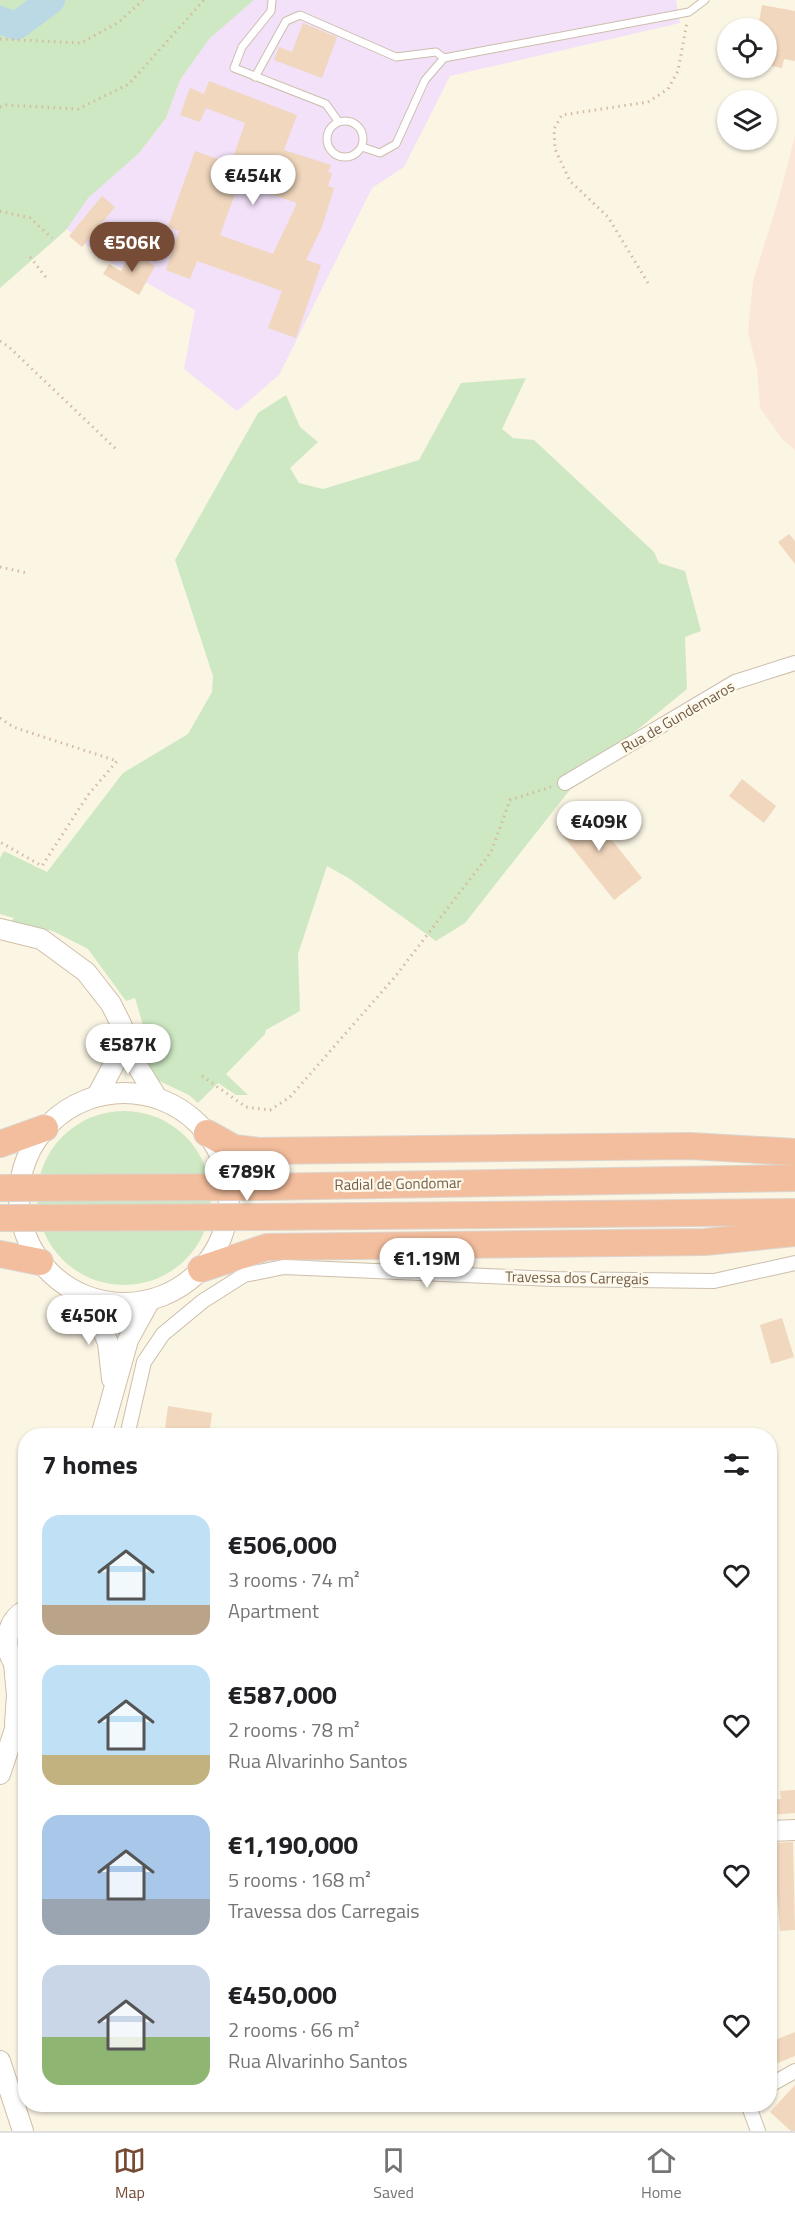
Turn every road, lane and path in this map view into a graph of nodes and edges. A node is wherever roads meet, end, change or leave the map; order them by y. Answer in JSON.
{"nodes":[{"id":1,"x":143,"y":0,"type":"edge"},
{"id":2,"x":204,"y":0,"type":"edge"},
{"id":3,"x":272,"y":0,"type":"edge"},
{"id":4,"x":705,"y":0,"type":"edge"},
{"id":5,"x":689,"y":12,"type":"junction"},
{"id":6,"x":0,"y":39,"type":"edge"},
{"id":7,"x":444,"y":58,"type":"junction"},
{"id":8,"x":255,"y":77,"type":"junction"},
{"id":9,"x":0,"y":107,"type":"edge"},
{"id":10,"x":338,"y":121,"type":"junction"},
{"id":11,"x":362,"y":147,"type":"junction"},
{"id":12,"x":0,"y":212,"type":"edge"},
{"id":13,"x":52,"y":238,"type":"dead end"},
{"id":14,"x":30,"y":256,"type":"dead end"},
{"id":15,"x":48,"y":280,"type":"dead end"},
{"id":16,"x":648,"y":283,"type":"dead end"},
{"id":17,"x":0,"y":341,"type":"edge"},
{"id":18,"x":118,"y":451,"type":"dead end"},
{"id":19,"x":0,"y":567,"type":"edge"},
{"id":20,"x":27,"y":573,"type":"dead end"},
{"id":21,"x":795,"y":663,"type":"edge"},
{"id":22,"x":0,"y":718,"type":"edge"},
{"id":23,"x":565,"y":783,"type":"joint"},
{"id":24,"x":0,"y":842,"type":"edge"},
{"id":25,"x":0,"y":929,"type":"edge"},
{"id":26,"x":121,"y":1024,"type":"junction"},
{"id":27,"x":202,"y":1076,"type":"dead end"},
{"id":28,"x":97,"y":1096,"type":"junction"},
{"id":29,"x":157,"y":1098,"type":"junction"},
{"id":30,"x":45,"y":1128,"type":"junction"},
{"id":31,"x":207,"y":1133,"type":"junction"},
{"id":32,"x":0,"y":1144,"type":"edge"},
{"id":33,"x":795,"y":1152,"type":"edge"},
{"id":34,"x":795,"y":1178,"type":"edge"},
{"id":35,"x":0,"y":1188,"type":"edge"},
{"id":36,"x":795,"y":1212,"type":"edge"},
{"id":37,"x":0,"y":1218,"type":"edge"},
{"id":38,"x":795,"y":1233,"type":"edge"},
{"id":39,"x":0,"y":1254,"type":"edge"},
{"id":40,"x":40,"y":1262,"type":"junction"},
{"id":41,"x":795,"y":1263,"type":"edge"},
{"id":42,"x":201,"y":1269,"type":"junction"},
{"id":43,"x":90,"y":1298,"type":"junction"},
{"id":44,"x":150,"y":1300,"type":"junction"},
{"id":45,"x":113,"y":1387,"type":"junction"},
{"id":46,"x":103,"y":1428,"type":"edge"},
{"id":47,"x":129,"y":1428,"type":"edge"},
{"id":48,"x":18,"y":1612,"type":"edge"},
{"id":49,"x":0,"y":1614,"type":"edge"},
{"id":50,"x":18,"y":1616,"type":"edge"},
{"id":51,"x":12,"y":1658,"type":"edge"},
{"id":52,"x":18,"y":1724,"type":"edge"},
{"id":53,"x":15,"y":1729,"type":"junction"},
{"id":54,"x":0,"y":1774,"type":"edge"},
{"id":55,"x":795,"y":1830,"type":"edge"},
{"id":56,"x":777,"y":1831,"type":"edge"},
{"id":57,"x":0,"y":2061,"type":"edge"},
{"id":58,"x":795,"y":2071,"type":"edge"},
{"id":59,"x":777,"y":2081,"type":"edge"},
{"id":60,"x":751,"y":2112,"type":"edge"},
{"id":61,"x":23,"y":2131,"type":"edge"},
{"id":62,"x":758,"y":2131,"type":"edge"}],
"edges":[{"from":1,"to":6,"type":"path"},
{"from":2,"to":9,"type":"path"},
{"from":3,"to":8,"type":"lane"},
{"from":4,"to":5,"type":"lane"},
{"from":5,"to":7,"type":"lane"},
{"from":5,"to":16,"type":"path"},
{"from":7,"to":8,"type":"lane"},
{"from":7,"to":11,"type":"lane"},
{"from":8,"to":10,"type":"lane"},
{"from":10,"to":11,"type":"lane"},
{"from":10,"to":11,"type":"lane"},
{"from":12,"to":13,"type":"path"},
{"from":14,"to":15,"type":"path"},
{"from":17,"to":18,"type":"path"},
{"from":19,"to":20,"type":"path"},
{"from":21,"to":23,"type":"street","name":"Rua de Gundemaros"},
{"from":22,"to":24,"type":"path"},
{"from":23,"to":27,"type":"path"},
{"from":25,"to":26,"type":"street"},
{"from":26,"to":28,"type":"street"},
{"from":26,"to":29,"type":"street"},
{"from":28,"to":29,"type":"street"},
{"from":28,"to":30,"type":"street"},
{"from":29,"to":31,"type":"street"},
{"from":30,"to":32,"type":"highway"},
{"from":30,"to":40,"type":"street"},
{"from":31,"to":33,"type":"highway"},
{"from":31,"to":42,"type":"street"},
{"from":34,"to":35,"type":"highway","name":"Radial de Gondomar","bridge":true},
{"from":36,"to":37,"type":"highway","name":"Radial de Gondomar","bridge":true},
{"from":38,"to":42,"type":"highway"},
{"from":39,"to":40,"type":"highway"},
{"from":40,"to":43,"type":"street"},
{"from":41,"to":47,"type":"street","name":"Travessa dos Carregais"},
{"from":42,"to":44,"type":"street"},
{"from":43,"to":44,"type":"street"},
{"from":43,"to":45,"type":"street"},
{"from":44,"to":45,"type":"street"},
{"from":45,"to":46,"type":"street"},
{"from":48,"to":49,"type":"street"},
{"from":50,"to":51,"type":"street"},
{"from":51,"to":53,"type":"street"},
{"from":52,"to":53,"type":"street"},
{"from":53,"to":54,"type":"street"},
{"from":55,"to":56,"type":"street"},
{"from":57,"to":61,"type":"street"},
{"from":58,"to":59,"type":"street"},
{"from":60,"to":62,"type":"street"}]}
